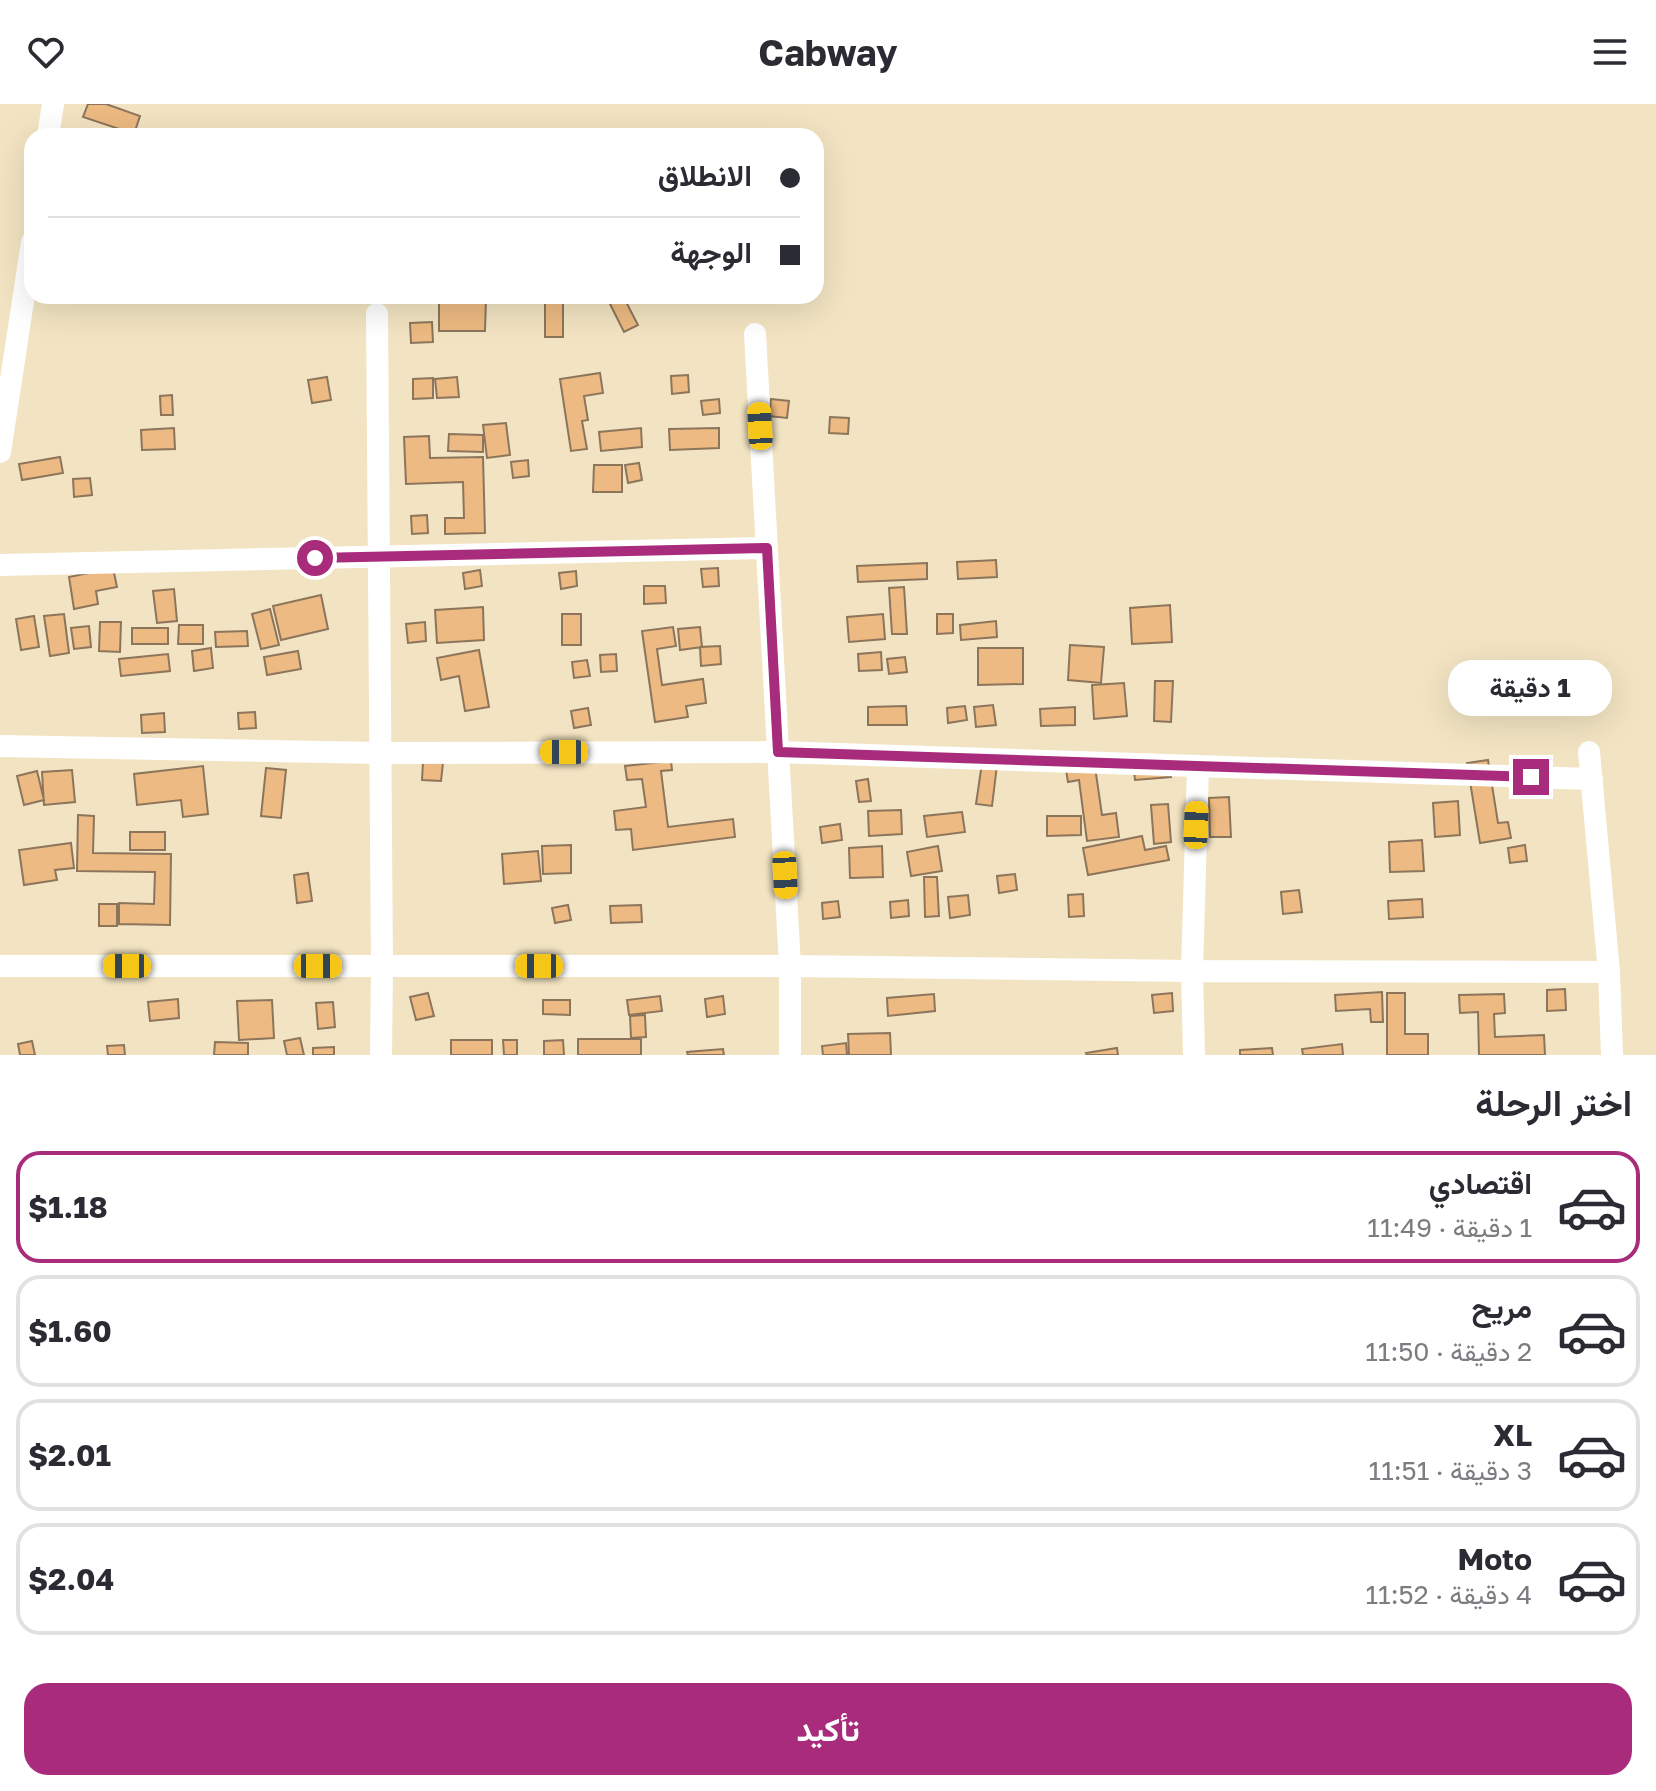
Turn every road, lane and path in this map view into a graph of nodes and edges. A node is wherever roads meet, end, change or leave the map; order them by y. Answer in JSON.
{"nodes":[{"id":1,"x":53,"y":104,"type":"edge"},
{"id":2,"x":49,"y":128,"type":"edge"},
{"id":3,"x":24,"y":294,"type":"edge"},
{"id":4,"x":377,"y":314,"type":"dead end"},
{"id":5,"x":755,"y":334,"type":"dead end"},
{"id":6,"x":0,"y":452,"type":"edge"},
{"id":7,"x":767,"y":548,"type":"junction"},
{"id":8,"x":378,"y":556,"type":"junction"},
{"id":9,"x":0,"y":565,"type":"edge"},
{"id":10,"x":0,"y":746,"type":"edge"},
{"id":11,"x":778,"y":752,"type":"junction"},
{"id":12,"x":1589,"y":752,"type":"dead end"},
{"id":13,"x":380,"y":753,"type":"junction"},
{"id":14,"x":1198,"y":766,"type":"junction"},
{"id":15,"x":1592,"y":779,"type":"junction"},
{"id":16,"x":0,"y":966,"type":"edge"},
{"id":17,"x":382,"y":966,"type":"junction"},
{"id":18,"x":790,"y":966,"type":"junction"},
{"id":19,"x":1192,"y":971,"type":"junction"},
{"id":20,"x":1609,"y":972,"type":"junction"},
{"id":21,"x":381,"y":1055,"type":"edge"},
{"id":22,"x":790,"y":1055,"type":"edge"},
{"id":23,"x":1194,"y":1055,"type":"edge"},
{"id":24,"x":1612,"y":1055,"type":"edge"}],
"edges":[{"from":1,"to":2,"type":"street"},
{"from":3,"to":6,"type":"street"},
{"from":4,"to":8,"type":"street"},
{"from":5,"to":7,"type":"street"},
{"from":7,"to":8,"type":"street"},
{"from":7,"to":11,"type":"street"},
{"from":8,"to":9,"type":"street"},
{"from":8,"to":13,"type":"street"},
{"from":10,"to":13,"type":"street"},
{"from":11,"to":13,"type":"street"},
{"from":11,"to":14,"type":"street"},
{"from":11,"to":18,"type":"street"},
{"from":12,"to":15,"type":"street"},
{"from":13,"to":17,"type":"street"},
{"from":14,"to":15,"type":"street"},
{"from":14,"to":19,"type":"street"},
{"from":15,"to":20,"type":"street"},
{"from":16,"to":17,"type":"street"},
{"from":17,"to":18,"type":"street"},
{"from":17,"to":21,"type":"street"},
{"from":18,"to":19,"type":"street"},
{"from":18,"to":22,"type":"street"},
{"from":19,"to":20,"type":"street"},
{"from":19,"to":23,"type":"street"},
{"from":20,"to":24,"type":"street"}]}
